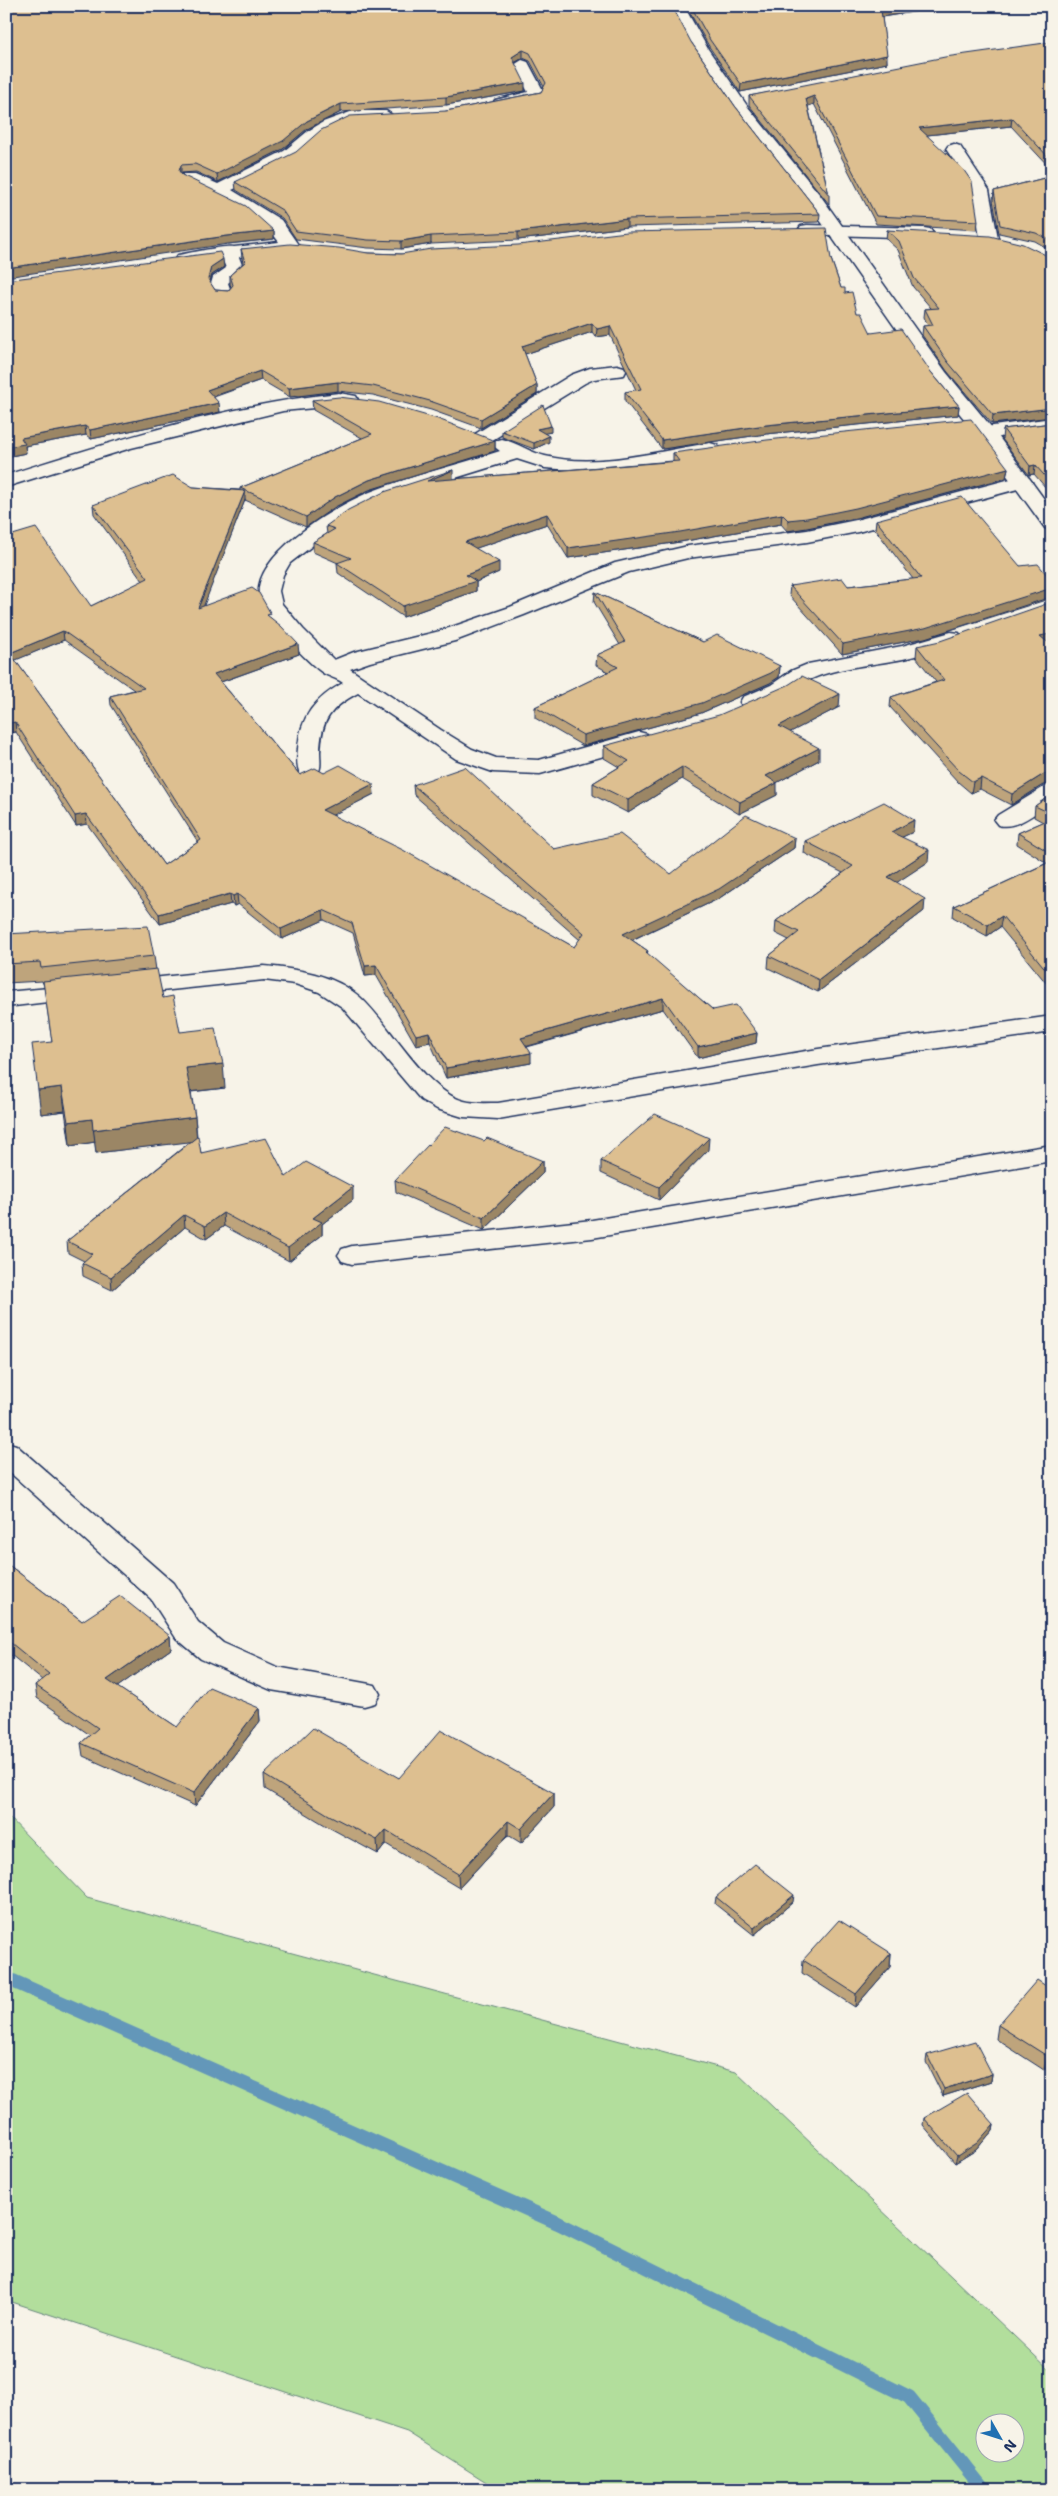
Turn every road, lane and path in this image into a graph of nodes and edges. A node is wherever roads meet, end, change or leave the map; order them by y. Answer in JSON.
{"nodes":[{"id":1,"x":676,"y":6,"type":"edge"},
{"id":2,"x":522,"y":65,"type":"edge"},
{"id":3,"x":756,"y":96,"type":"edge"},
{"id":4,"x":737,"y":100,"type":"junction"},
{"id":5,"x":481,"y":106,"type":"edge"},
{"id":6,"x":401,"y":116,"type":"edge"},
{"id":7,"x":954,"y":148,"type":"dead end"},
{"id":8,"x":189,"y":178,"type":"edge"},
{"id":9,"x":218,"y":190,"type":"junction"},
{"id":10,"x":835,"y":229,"type":"junction"},
{"id":11,"x":786,"y":230,"type":"edge"},
{"id":12,"x":945,"y":234,"type":"edge"},
{"id":13,"x":971,"y":237,"type":"edge"},
{"id":14,"x":290,"y":246,"type":"junction"},
{"id":15,"x":310,"y":247,"type":"edge"},
{"id":16,"x":228,"y":251,"type":"junction"},
{"id":17,"x":170,"y":260,"type":"edge"},
{"id":18,"x":223,"y":294,"type":"edge"},
{"id":19,"x":617,"y":370,"type":"dead end"},
{"id":20,"x":364,"y":402,"type":"edge"},
{"id":21,"x":1052,"y":424,"type":"edge"},
{"id":22,"x":974,"y":426,"type":"junction"},
{"id":23,"x":464,"y":430,"type":"edge"},
{"id":24,"x":482,"y":438,"type":"junction"},
{"id":25,"x":727,"y":447,"type":"edge"},
{"id":26,"x":519,"y":452,"type":"junction"},
{"id":27,"x":6,"y":481,"type":"edge"},
{"id":28,"x":1022,"y":482,"type":"junction"},
{"id":29,"x":1052,"y":524,"type":"edge"},
{"id":30,"x":968,"y":632,"type":"edge"},
{"id":31,"x":331,"y":669,"type":"junction"},
{"id":32,"x":359,"y":683,"type":"junction"},
{"id":33,"x":736,"y":709,"type":"edge"},
{"id":34,"x":663,"y":733,"type":"edge"},
{"id":35,"x":309,"y":770,"type":"edge"},
{"id":36,"x":1052,"y":792,"type":"edge"},
{"id":37,"x":1006,"y":820,"type":"dead end"},
{"id":38,"x":6,"y":1000,"type":"edge"},
{"id":39,"x":1052,"y":1024,"type":"edge"},
{"id":40,"x":1052,"y":1153,"type":"edge"},
{"id":41,"x":352,"y":1255,"type":"dead end"},
{"id":42,"x":6,"y":1452,"type":"edge"},
{"id":43,"x":364,"y":1694,"type":"dead end"}],
"edges":[{"from":1,"to":4,"type":"street"},
{"from":2,"to":5,"type":"street"},
{"from":3,"to":4,"type":"street"},
{"from":4,"to":10,"type":"street"},
{"from":6,"to":9,"type":"street"},
{"from":7,"to":13,"type":"street"},
{"from":8,"to":9,"type":"street"},
{"from":9,"to":14,"type":"street"},
{"from":10,"to":11,"type":"street"},
{"from":10,"to":12,"type":"street"},
{"from":10,"to":22,"type":"street"},
{"from":14,"to":15,"type":"street"},
{"from":14,"to":16,"type":"street"},
{"from":16,"to":17,"type":"street"},
{"from":16,"to":18,"type":"street"},
{"from":19,"to":24,"type":"street"},
{"from":20,"to":27,"type":"street"},
{"from":21,"to":22,"type":"street"},
{"from":22,"to":28,"type":"street"},
{"from":23,"to":24,"type":"street"},
{"from":24,"to":26,"type":"street"},
{"from":25,"to":26,"type":"street"},
{"from":26,"to":31,"type":"street"},
{"from":28,"to":29,"type":"street"},
{"from":28,"to":31,"type":"street"},
{"from":30,"to":33,"type":"street"},
{"from":31,"to":32,"type":"street"},
{"from":32,"to":34,"type":"street"},
{"from":32,"to":35,"type":"street"},
{"from":36,"to":37,"type":"street"},
{"from":38,"to":39,"type":"street"},
{"from":40,"to":41,"type":"street"},
{"from":42,"to":43,"type":"street"}]}
